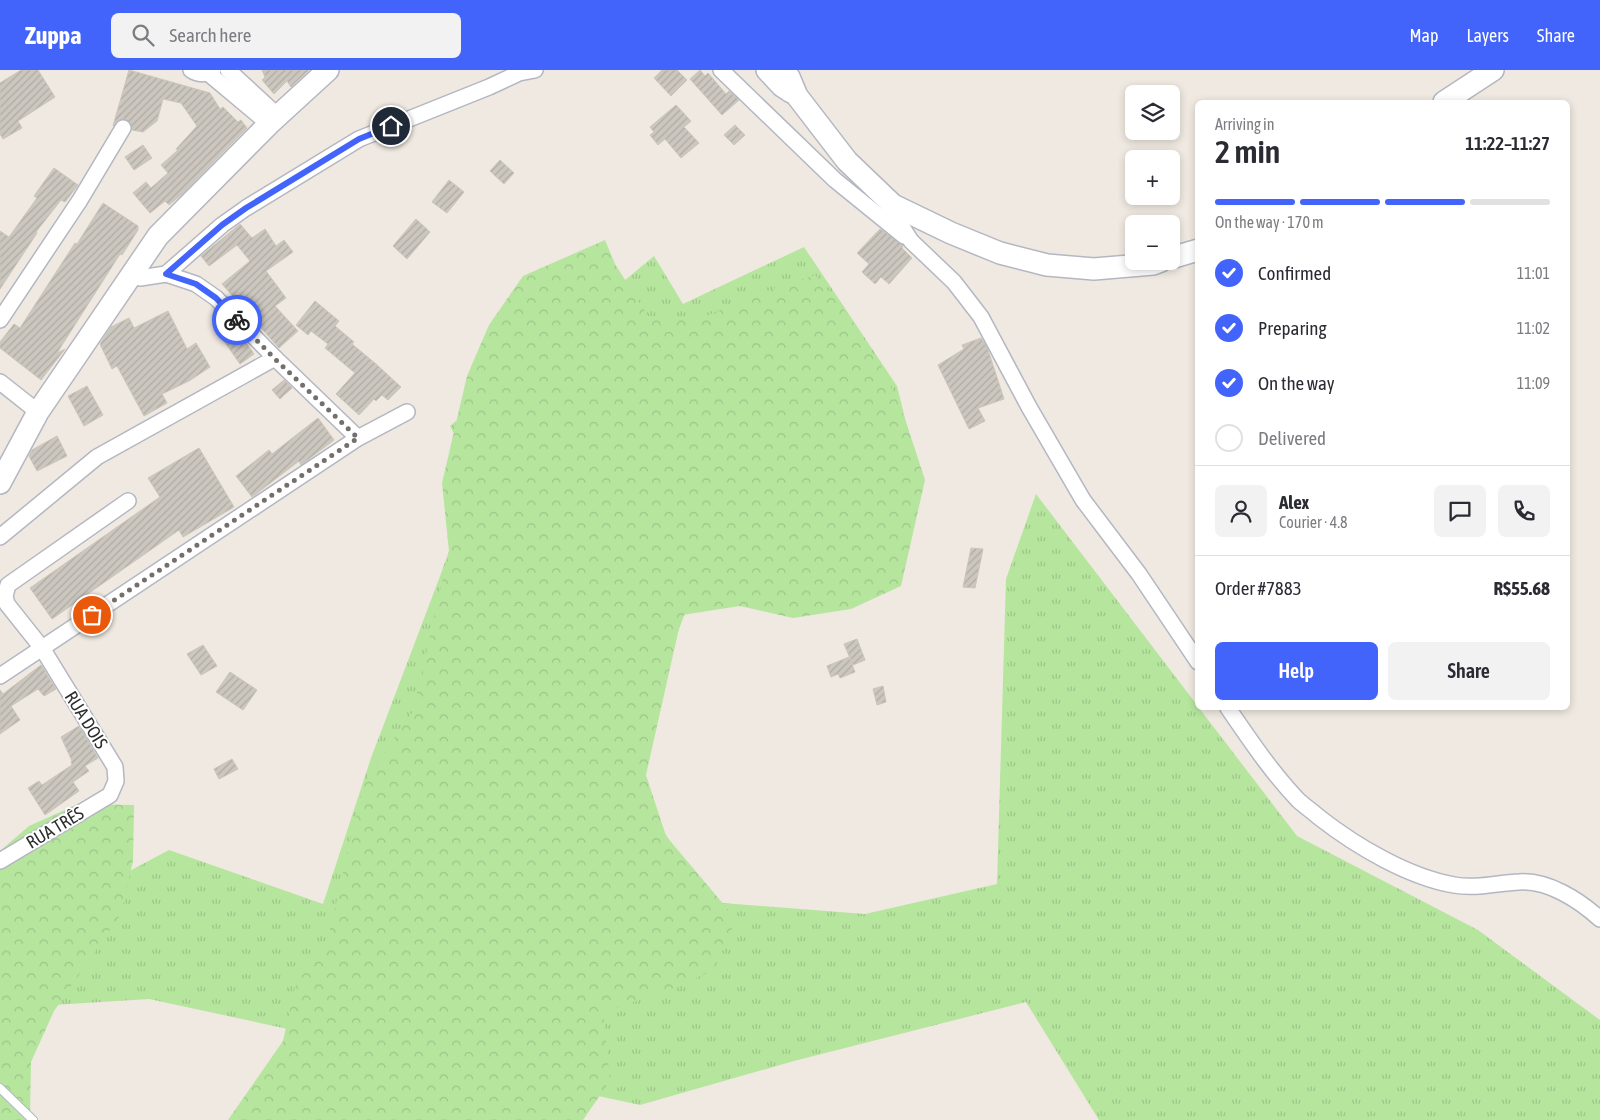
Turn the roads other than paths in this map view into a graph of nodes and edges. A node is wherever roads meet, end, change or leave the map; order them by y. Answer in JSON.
{"nodes":[{"id":1,"x":191,"y":70,"type":"edge"},
{"id":2,"x":228,"y":70,"type":"edge"},
{"id":3,"x":328,"y":70,"type":"edge"},
{"id":4,"x":535,"y":70,"type":"edge"},
{"id":5,"x":721,"y":70,"type":"edge"},
{"id":6,"x":767,"y":70,"type":"edge"},
{"id":7,"x":1493,"y":70,"type":"edge"},
{"id":8,"x":210,"y":72,"type":"edge"},
{"id":9,"x":786,"y":72,"type":"edge"},
{"id":10,"x":797,"y":96,"type":"junction"},
{"id":11,"x":1447,"y":100,"type":"edge"},
{"id":12,"x":273,"y":120,"type":"junction"},
{"id":13,"x":123,"y":128,"type":"dead end"},
{"id":14,"x":893,"y":205,"type":"junction"},
{"id":15,"x":911,"y":241,"type":"junction"},
{"id":16,"x":1195,"y":251,"type":"edge"},
{"id":17,"x":1180,"y":255,"type":"edge"},
{"id":18,"x":141,"y":259,"type":"junction"},
{"id":19,"x":1125,"y":266,"type":"edge"},
{"id":20,"x":166,"y":274,"type":"junction"},
{"id":21,"x":4,"y":304,"type":"edge"},
{"id":22,"x":0,"y":320,"type":"edge"},
{"id":23,"x":274,"y":358,"type":"junction"},
{"id":24,"x":0,"y":382,"type":"edge"},
{"id":25,"x":38,"y":412,"type":"junction"},
{"id":26,"x":407,"y":412,"type":"dead end"},
{"id":27,"x":358,"y":438,"type":"junction"},
{"id":28,"x":0,"y":483,"type":"edge"},
{"id":29,"x":128,"y":500,"type":"dead end"},
{"id":30,"x":0,"y":537,"type":"edge"},
{"id":31,"x":42,"y":648,"type":"junction"},
{"id":32,"x":1195,"y":658,"type":"edge"},
{"id":33,"x":0,"y":676,"type":"edge"},
{"id":34,"x":1229,"y":710,"type":"edge"},
{"id":35,"x":110,"y":795,"type":"joint"},
{"id":36,"x":0,"y":861,"type":"edge"},
{"id":37,"x":1600,"y":918,"type":"edge"},
{"id":38,"x":0,"y":1088,"type":"edge"},
{"id":39,"x":33,"y":1120,"type":"edge"}],
"edges":[{"from":1,"to":8,"type":"street"},
{"from":2,"to":12,"type":"street"},
{"from":3,"to":12,"type":"main road"},
{"from":4,"to":20,"type":"street"},
{"from":5,"to":15,"type":"street"},
{"from":6,"to":10,"type":"main road"},
{"from":7,"to":11,"type":"main road"},
{"from":8,"to":12,"type":"street"},
{"from":9,"to":10,"type":"main road"},
{"from":10,"to":14,"type":"main road"},
{"from":12,"to":18,"type":"main road"},
{"from":13,"to":21,"type":"street"},
{"from":14,"to":15,"type":"street"},
{"from":14,"to":19,"type":"main road"},
{"from":15,"to":32,"type":"street"},
{"from":16,"to":17,"type":"main road"},
{"from":18,"to":20,"type":"street"},
{"from":18,"to":25,"type":"main road"},
{"from":20,"to":23,"type":"street"},
{"from":21,"to":22,"type":"street"},
{"from":23,"to":27,"type":"street"},
{"from":23,"to":30,"type":"street"},
{"from":24,"to":25,"type":"street"},
{"from":25,"to":28,"type":"main road"},
{"from":26,"to":27,"type":"street"},
{"from":27,"to":31,"type":"street"},
{"from":29,"to":31,"type":"street","name":"RUA DOIS"},
{"from":31,"to":33,"type":"street"},
{"from":31,"to":35,"type":"street","name":"RUA DOIS"},
{"from":34,"to":37,"type":"street"},
{"from":35,"to":36,"type":"street","name":"RUA TRÊS"},
{"from":38,"to":39,"type":"lane"}]}
